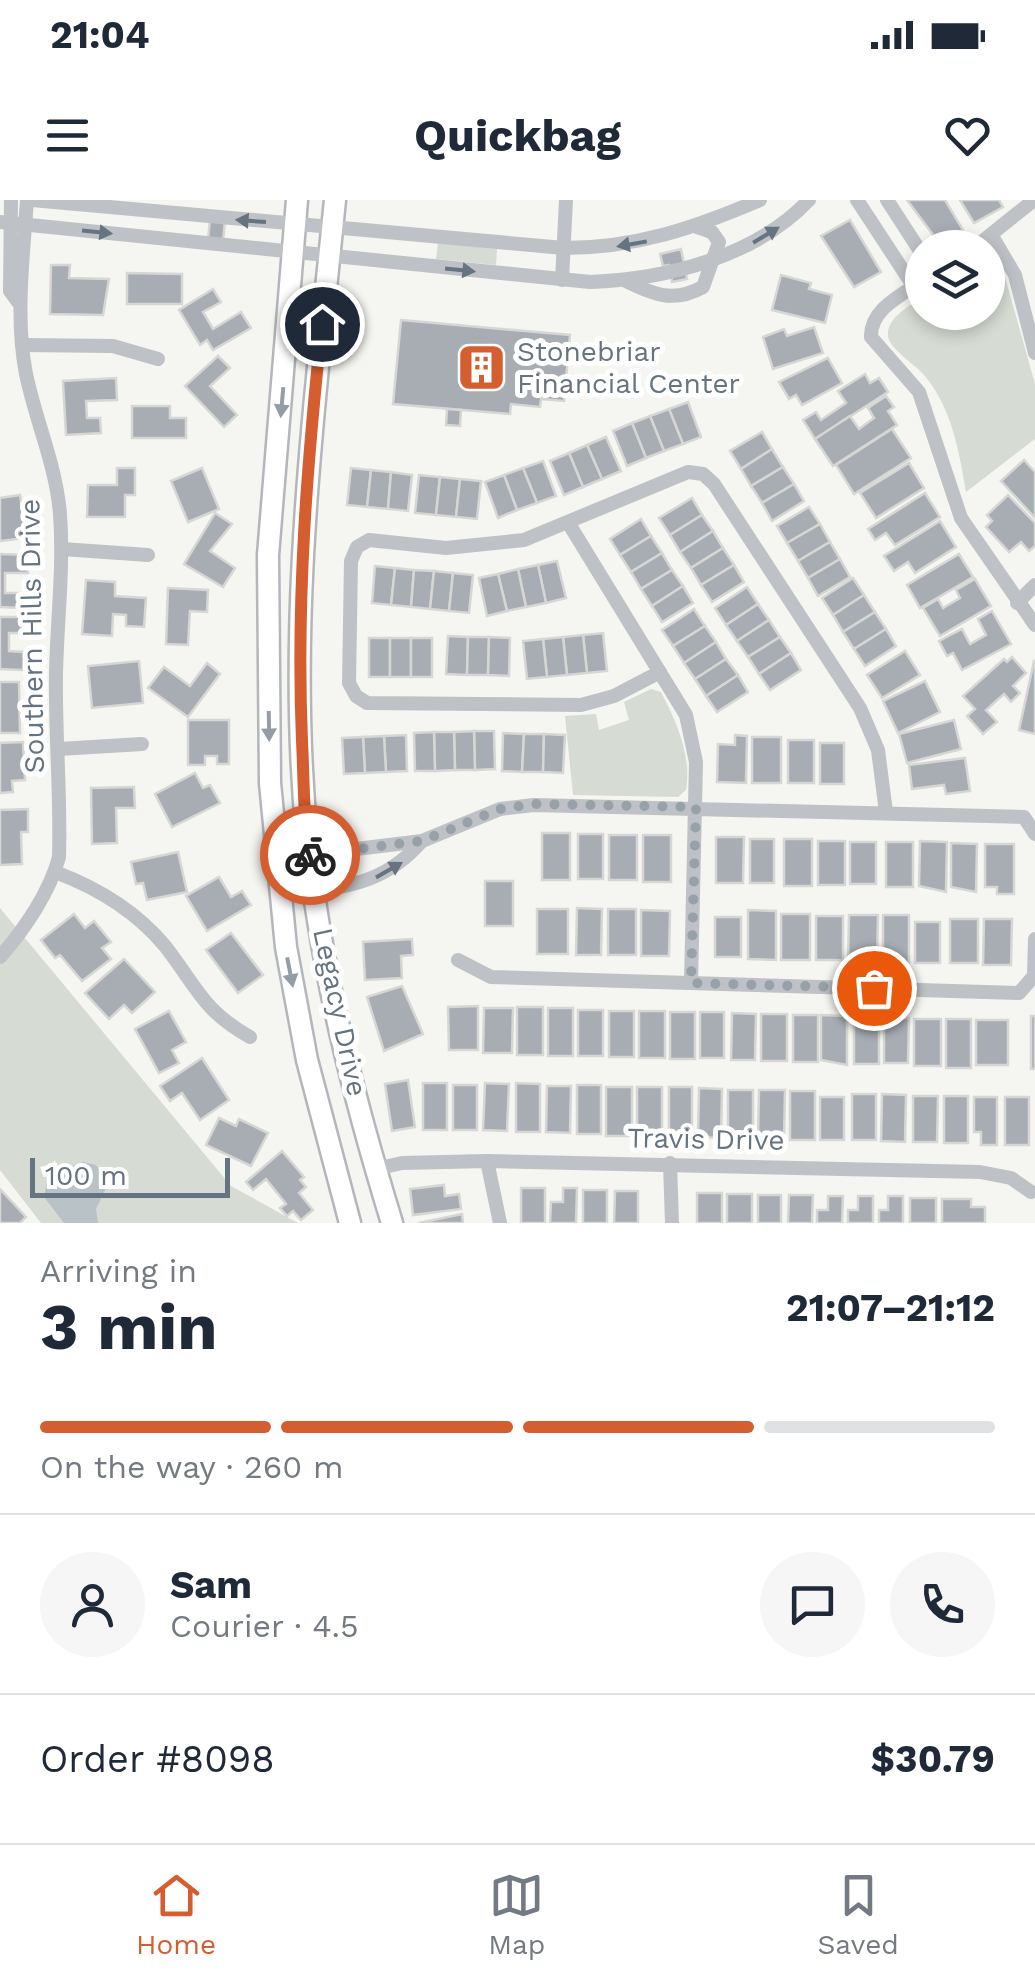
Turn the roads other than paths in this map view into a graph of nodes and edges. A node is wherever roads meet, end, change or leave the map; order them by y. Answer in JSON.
{"nodes":[{"id":1,"x":296,"y":200,"type":"edge"},
{"id":2,"x":335,"y":200,"type":"edge"},
{"id":3,"x":566,"y":200,"type":"edge"},
{"id":4,"x":760,"y":200,"type":"edge"},
{"id":5,"x":809,"y":200,"type":"edge"},
{"id":6,"x":857,"y":200,"type":"edge"},
{"id":7,"x":887,"y":200,"type":"edge"},
{"id":8,"x":1034,"y":200,"type":"edge"},
{"id":9,"x":18,"y":212,"type":"edge"},
{"id":10,"x":294,"y":224,"type":"junction"},
{"id":11,"x":332,"y":226,"type":"junction"},
{"id":12,"x":697,"y":226,"type":"junction"},
{"id":13,"x":906,"y":230,"type":"edge"},
{"id":14,"x":999,"y":230,"type":"edge"},
{"id":15,"x":564,"y":248,"type":"junction"},
{"id":16,"x":293,"y":251,"type":"junction"},
{"id":17,"x":330,"y":255,"type":"junction"},
{"id":18,"x":716,"y":257,"type":"junction"},
{"id":19,"x":1005,"y":258,"type":"edge"},
{"id":20,"x":905,"y":266,"type":"edge"},
{"id":21,"x":562,"y":280,"type":"junction"},
{"id":22,"x":626,"y":280,"type":"junction"},
{"id":23,"x":905,"y":293,"type":"edge"},
{"id":24,"x":23,"y":345,"type":"junction"},
{"id":25,"x":1035,"y":353,"type":"edge"},
{"id":26,"x":158,"y":359,"type":"dead end"},
{"id":27,"x":569,"y":524,"type":"junction"},
{"id":28,"x":62,"y":548,"type":"junction"},
{"id":29,"x":148,"y":555,"type":"dead end"},
{"id":30,"x":1035,"y":585,"type":"edge"},
{"id":31,"x":1018,"y":603,"type":"junction"},
{"id":32,"x":1035,"y":625,"type":"edge"},
{"id":33,"x":660,"y":672,"type":"junction"},
{"id":34,"x":142,"y":744,"type":"dead end"},
{"id":35,"x":59,"y":749,"type":"junction"},
{"id":36,"x":696,"y":807,"type":"junction"},
{"id":37,"x":886,"y":812,"type":"junction"},
{"id":38,"x":1034,"y":829,"type":"edge"},
{"id":39,"x":422,"y":841,"type":"junction"},
{"id":40,"x":310,"y":856,"type":"junction"},
{"id":41,"x":274,"y":859,"type":"junction"},
{"id":42,"x":55,"y":872,"type":"junction"},
{"id":43,"x":316,"y":890,"type":"junction"},
{"id":44,"x":279,"y":896,"type":"junction"},
{"id":45,"x":1035,"y":939,"type":"edge"},
{"id":46,"x":0,"y":957,"type":"edge"},
{"id":47,"x":458,"y":960,"type":"dead end"},
{"id":48,"x":691,"y":983,"type":"junction"},
{"id":49,"x":250,"y":1037,"type":"dead end"},
{"id":50,"x":487,"y":1161,"type":"junction"},
{"id":51,"x":670,"y":1163,"type":"junction"},
{"id":52,"x":376,"y":1169,"type":"junction"},
{"id":53,"x":1030,"y":1192,"type":"dead end"},
{"id":54,"x":350,"y":1223,"type":"edge"},
{"id":55,"x":392,"y":1223,"type":"edge"},
{"id":56,"x":500,"y":1223,"type":"edge"},
{"id":57,"x":672,"y":1223,"type":"edge"}],
"edges":[{"from":1,"to":10,"type":"main road","name":"Legacy Drive"},
{"from":2,"to":11,"type":"main road","name":"Legacy Drive"},
{"from":3,"to":15,"type":"street"},
{"from":4,"to":12,"type":"street"},
{"from":18,"to":5,"type":"street","one_way":true},
{"from":6,"to":20,"type":"street"},
{"from":7,"to":13,"type":"street"},
{"from":8,"to":14,"type":"street"},
{"from":10,"to":9,"type":"street","one_way":true},
{"from":9,"to":16,"type":"street","one_way":true},
{"from":9,"to":24,"type":"street","name":"Southern Hills Drive"},
{"from":10,"to":11,"type":"street"},
{"from":10,"to":16,"type":"main road","name":"Legacy Drive"},
{"from":11,"to":15,"type":"street"},
{"from":11,"to":17,"type":"main road","name":"Legacy Drive"},
{"from":12,"to":15,"type":"street","one_way":true},
{"from":12,"to":18,"type":"street"},
{"from":15,"to":21,"type":"street"},
{"from":16,"to":17,"type":"street"},
{"from":16,"to":41,"type":"main road","name":"Legacy Drive","one_way":true},
{"from":17,"to":21,"type":"street","one_way":true},
{"from":17,"to":40,"type":"main road","name":"Legacy Drive"},
{"from":18,"to":22,"type":"street"},
{"from":18,"to":22,"type":"street"},
{"from":19,"to":25,"type":"street"},
{"from":21,"to":22,"type":"street"},
{"from":23,"to":31,"type":"street"},
{"from":24,"to":26,"type":"street"},
{"from":24,"to":28,"type":"street","name":"Southern Hills Drive"},
{"from":27,"to":33,"type":"street"},
{"from":27,"to":33,"type":"street"},
{"from":27,"to":37,"type":"street"},
{"from":28,"to":29,"type":"street"},
{"from":28,"to":35,"type":"street","name":"Southern Hills Drive"},
{"from":30,"to":31,"type":"street"},
{"from":31,"to":32,"type":"street"},
{"from":33,"to":36,"type":"street"},
{"from":34,"to":35,"type":"street"},
{"from":35,"to":42,"type":"street","name":"Southern Hills Drive"},
{"from":36,"to":37,"type":"street"},
{"from":36,"to":39,"type":"street"},
{"from":36,"to":48,"type":"street"},
{"from":37,"to":38,"type":"street"},
{"from":39,"to":40,"type":"street"},
{"from":43,"to":39,"type":"street","one_way":true},
{"from":40,"to":41,"type":"street"},
{"from":40,"to":43,"type":"main road","name":"Legacy Drive"},
{"from":41,"to":44,"type":"main road","name":"Legacy Drive"},
{"from":42,"to":46,"type":"street","name":"Southern Hills Drive"},
{"from":42,"to":49,"type":"street"},
{"from":43,"to":44,"type":"street"},
{"from":43,"to":52,"type":"main road","name":"Legacy Drive"},
{"from":44,"to":54,"type":"main road","name":"Legacy Drive","one_way":true},
{"from":45,"to":48,"type":"street"},
{"from":47,"to":48,"type":"street"},
{"from":50,"to":51,"type":"street","name":"Travis Drive"},
{"from":50,"to":52,"type":"street","name":"Travis Drive"},
{"from":50,"to":56,"type":"street"},
{"from":51,"to":53,"type":"street","name":"Travis Drive"},
{"from":51,"to":57,"type":"street"},
{"from":52,"to":55,"type":"main road","name":"Legacy Drive"}]}
